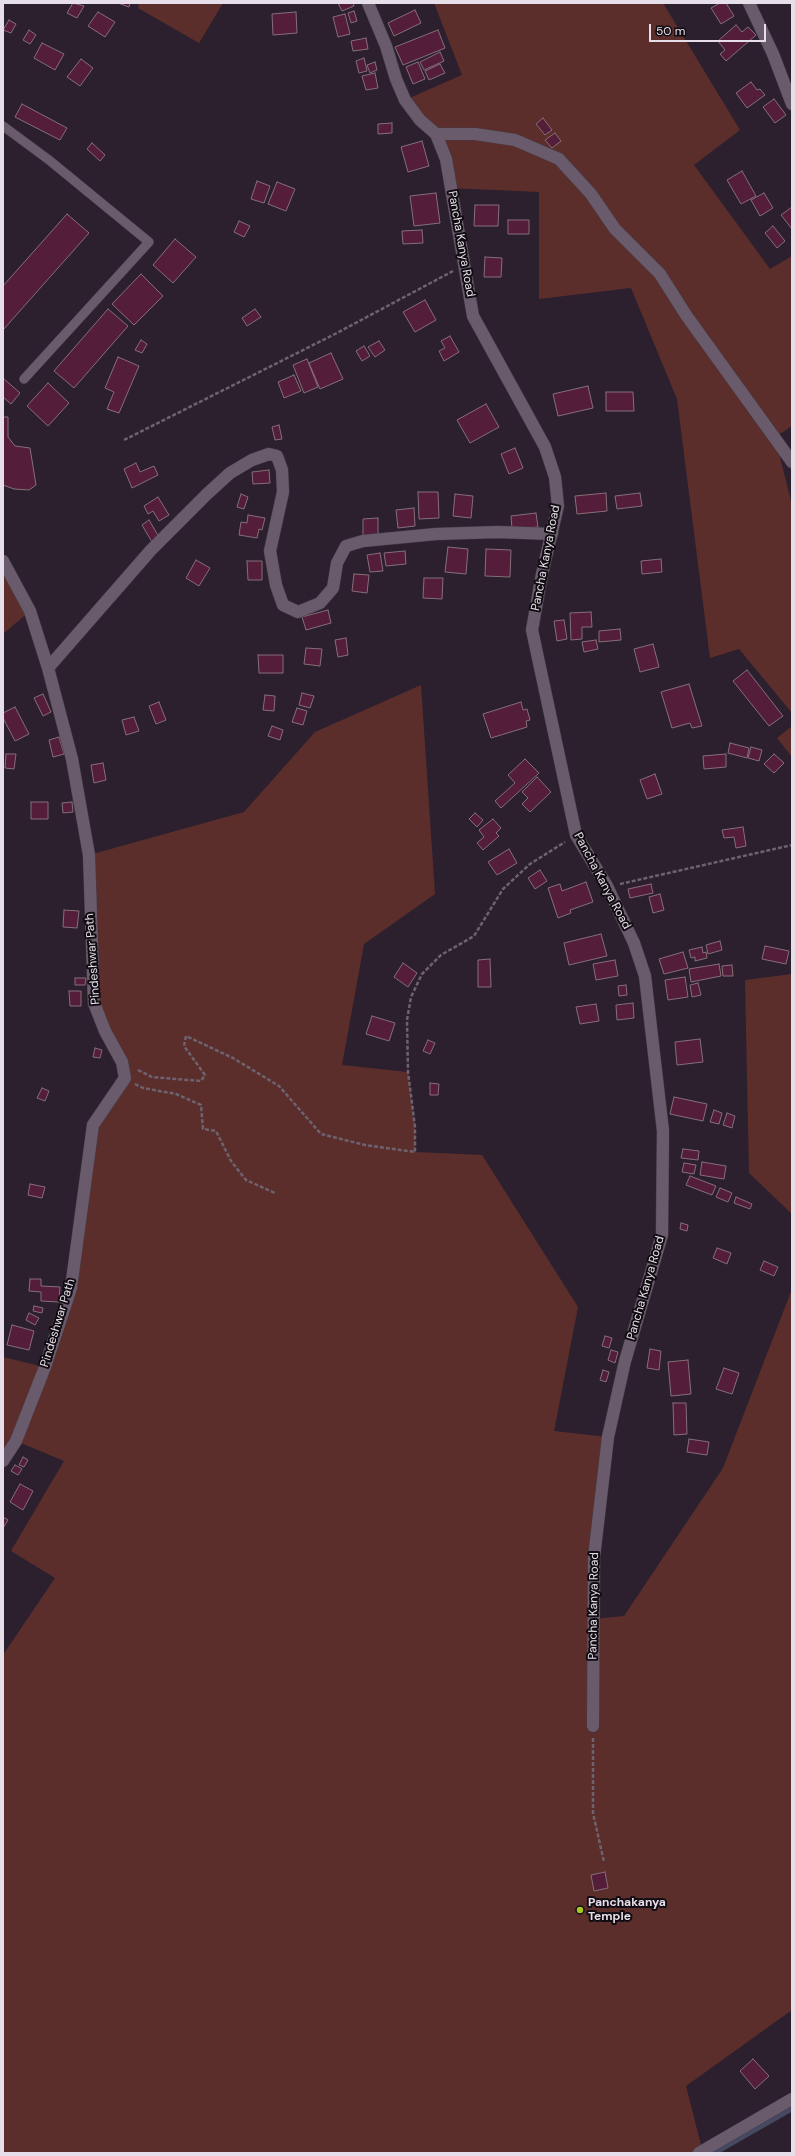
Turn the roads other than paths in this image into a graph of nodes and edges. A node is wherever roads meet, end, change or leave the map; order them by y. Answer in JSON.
{"nodes":[{"id":1,"x":368,"y":3,"type":"edge"},
{"id":2,"x":749,"y":3,"type":"edge"},
{"id":3,"x":792,"y":104,"type":"edge"},
{"id":4,"x":3,"y":126,"type":"edge"},
{"id":5,"x":436,"y":134,"type":"junction"},
{"id":6,"x":24,"y":379,"type":"dead end"},
{"id":7,"x":792,"y":462,"type":"edge"},
{"id":8,"x":552,"y":534,"type":"junction"},
{"id":9,"x":3,"y":561,"type":"edge"},
{"id":10,"x":48,"y":668,"type":"junction"},
{"id":11,"x":3,"y":1461,"type":"edge"},
{"id":12,"x":593,"y":1726,"type":"road end"},
{"id":13,"x":792,"y":2099,"type":"edge"},
{"id":14,"x":699,"y":2153,"type":"edge"}],
"edges":[{"from":1,"to":5,"type":"street","name":"Pancha Kanya Road"},
{"from":2,"to":3,"type":"street"},
{"from":4,"to":6,"type":"lane"},
{"from":5,"to":7,"type":"street"},
{"from":5,"to":8,"type":"street","name":"Pancha Kanya Road"},
{"from":8,"to":10,"type":"street"},
{"from":8,"to":12,"type":"street","name":"Pancha Kanya Road"},
{"from":9,"to":10,"type":"street","name":"Pindeshwar Path"},
{"from":10,"to":11,"type":"street","name":"Pindeshwar Path"},
{"from":13,"to":14,"type":"street"}]}
